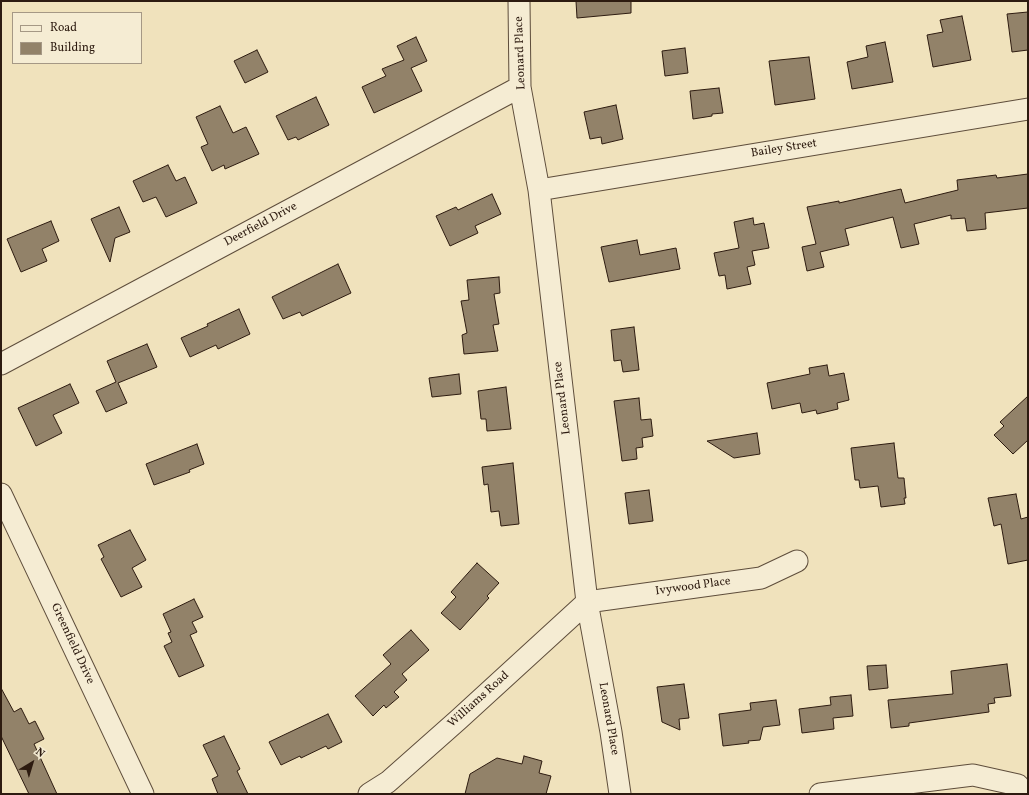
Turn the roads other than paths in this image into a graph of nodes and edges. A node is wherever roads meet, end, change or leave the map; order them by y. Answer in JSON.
{"nodes":[{"id":1,"x":519,"y":1,"type":"edge"},
{"id":2,"x":520,"y":87,"type":"junction"},
{"id":3,"x":1028,"y":109,"type":"edge"},
{"id":4,"x":539,"y":190,"type":"junction"},
{"id":5,"x":1,"y":364,"type":"edge"},
{"id":6,"x":1,"y":494,"type":"edge"},
{"id":7,"x":797,"y":561,"type":"dead end"},
{"id":8,"x":587,"y":602,"type":"junction"},
{"id":9,"x":143,"y":794,"type":"edge"},
{"id":10,"x":369,"y":794,"type":"edge"},
{"id":11,"x":620,"y":794,"type":"edge"},
{"id":12,"x":820,"y":794,"type":"edge"},
{"id":13,"x":1025,"y":794,"type":"edge"}],
"edges":[{"from":1,"to":2,"type":"street","name":"Leonard Place"},
{"from":2,"to":4,"type":"street","name":"Leonard Place"},
{"from":2,"to":5,"type":"street","name":"Deerfield Drive"},
{"from":3,"to":4,"type":"street","name":"Bailey Street"},
{"from":4,"to":8,"type":"street","name":"Leonard Place"},
{"from":6,"to":9,"type":"street","name":"Greenfield Drive"},
{"from":7,"to":8,"type":"street","name":"Ivywood Place"},
{"from":8,"to":10,"type":"street","name":"Williams Road"},
{"from":8,"to":11,"type":"street","name":"Leonard Place"},
{"from":12,"to":13,"type":"street"}]}
